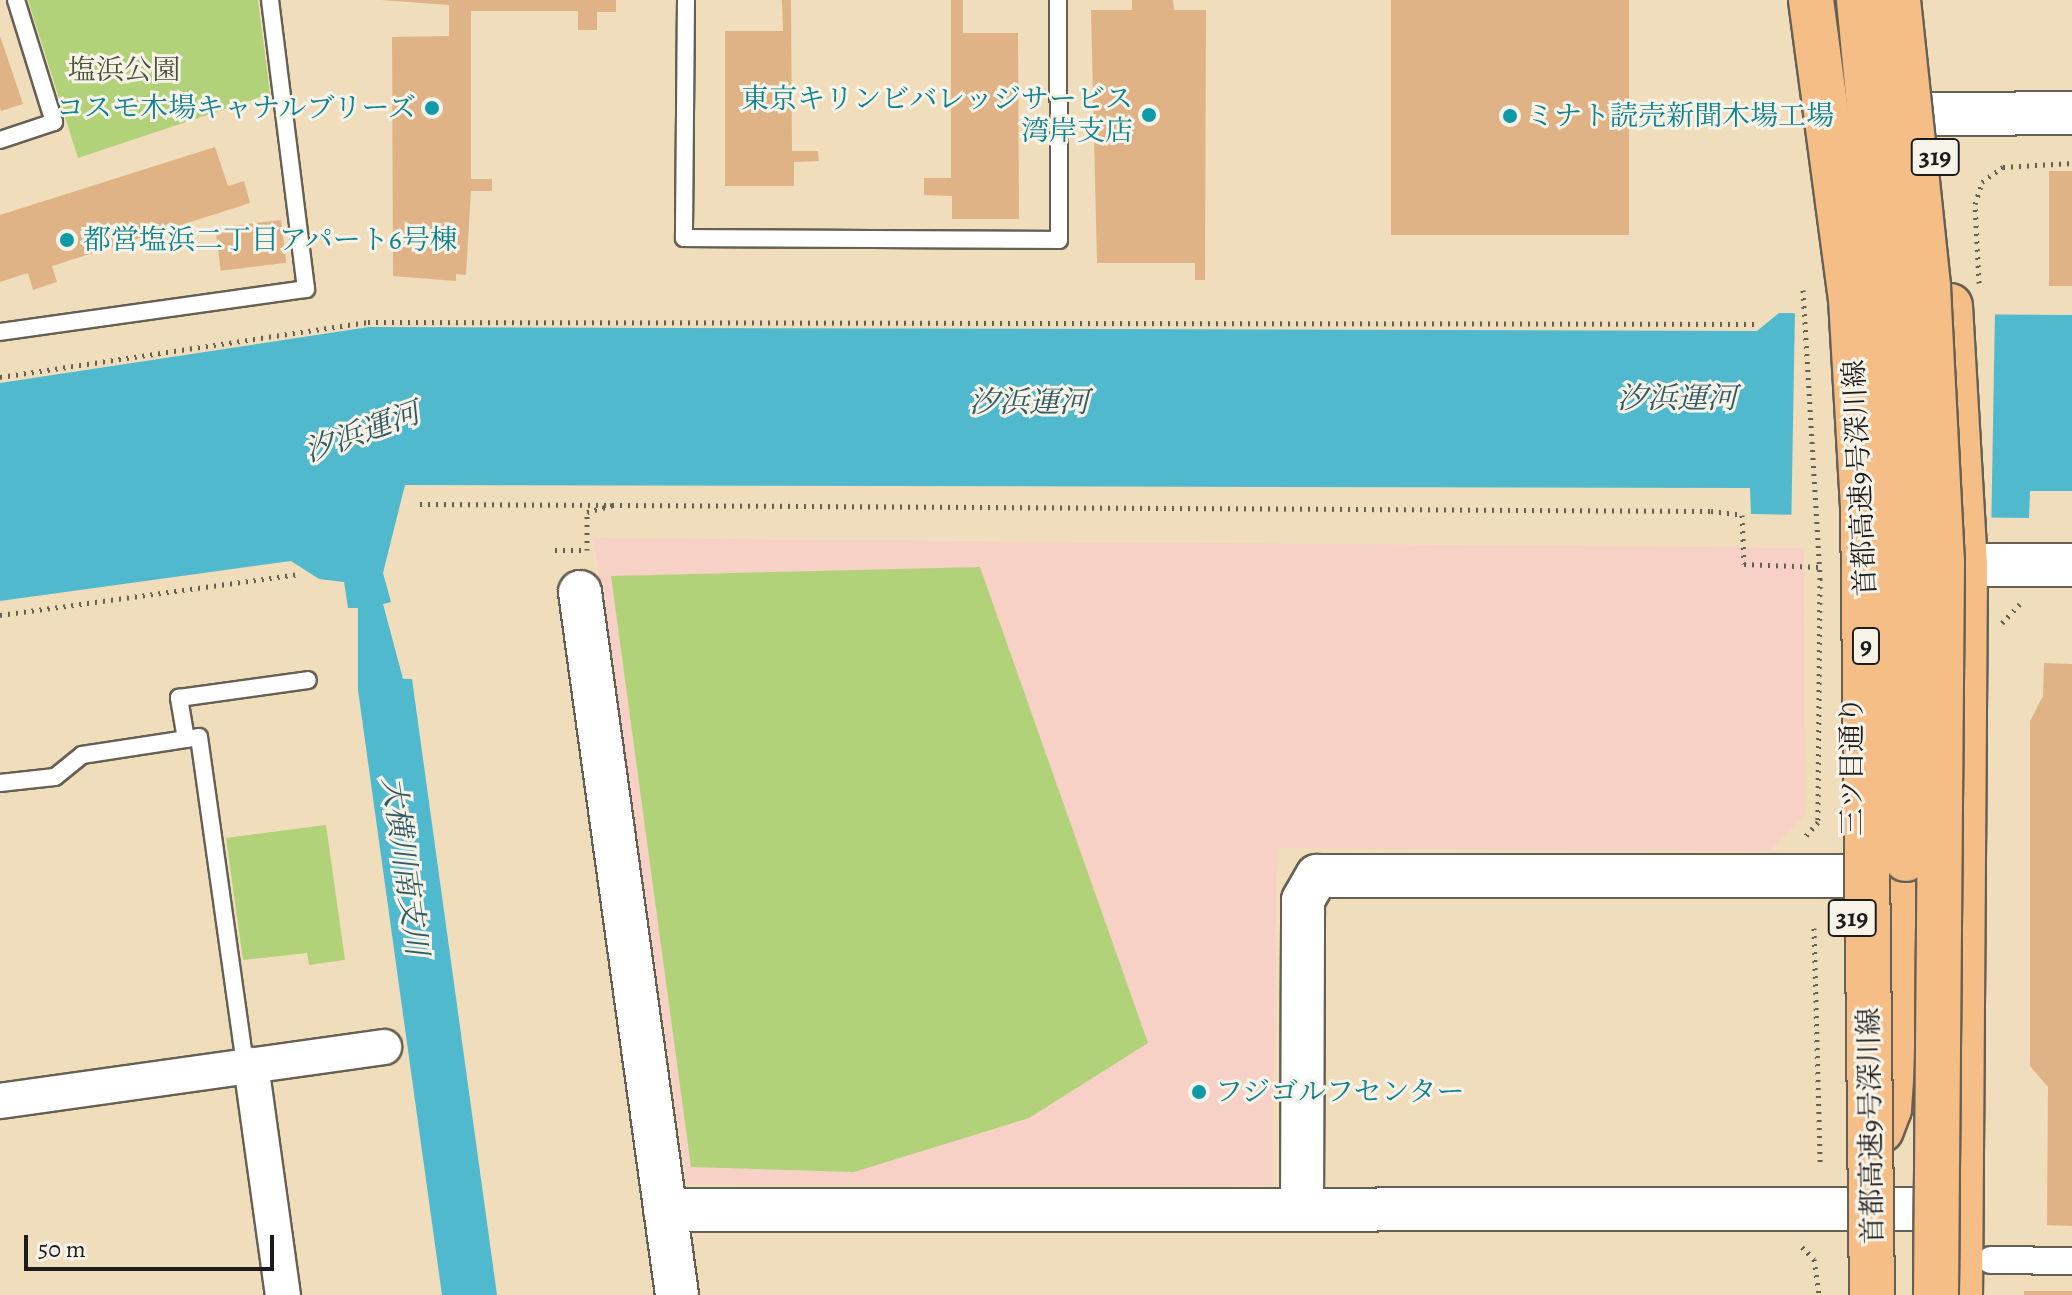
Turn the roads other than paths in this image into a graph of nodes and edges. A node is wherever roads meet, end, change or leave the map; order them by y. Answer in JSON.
{"nodes":[{"id":1,"x":16,"y":0,"type":"edge"},
{"id":2,"x":270,"y":0,"type":"edge"},
{"id":3,"x":686,"y":0,"type":"edge"},
{"id":4,"x":1058,"y":0,"type":"edge"},
{"id":5,"x":1804,"y":0,"type":"edge"},
{"id":6,"x":1811,"y":0,"type":"edge"},
{"id":7,"x":1859,"y":0,"type":"edge"},
{"id":8,"x":1898,"y":0,"type":"edge"},
{"id":9,"x":1918,"y":0,"type":"edge"},
{"id":10,"x":1930,"y":113,"type":"junction"},
{"id":11,"x":2072,"y":113,"type":"edge"},
{"id":12,"x":1819,"y":117,"type":"junction"},
{"id":13,"x":0,"y":140,"type":"edge"},
{"id":14,"x":0,"y":332,"type":"edge"},
{"id":15,"x":1965,"y":565,"type":"junction"},
{"id":16,"x":2072,"y":565,"type":"edge"},
{"id":17,"x":580,"y":592,"type":"dead end"},
{"id":18,"x":308,"y":680,"type":"dead end"},
{"id":19,"x":186,"y":739,"type":"junction"},
{"id":20,"x":0,"y":783,"type":"edge"},
{"id":21,"x":1852,"y":876,"type":"junction"},
{"id":22,"x":384,"y":1047,"type":"dead end"},
{"id":23,"x":248,"y":1066,"type":"junction"},
{"id":24,"x":0,"y":1101,"type":"edge"},
{"id":25,"x":1302,"y":1209,"type":"junction"},
{"id":26,"x":1961,"y":1209,"type":"junction"},
{"id":27,"x":665,"y":1210,"type":"junction"},
{"id":28,"x":1853,"y":1212,"type":"junction"},
{"id":29,"x":1991,"y":1260,"type":"dead end"},
{"id":30,"x":2072,"y":1261,"type":"edge"},
{"id":31,"x":283,"y":1295,"type":"edge"},
{"id":32,"x":677,"y":1295,"type":"edge"},
{"id":33,"x":1853,"y":1295,"type":"edge"},
{"id":34,"x":1872,"y":1295,"type":"edge"},
{"id":35,"x":1936,"y":1295,"type":"edge"},
{"id":36,"x":1960,"y":1295,"type":"edge"}],
"edges":[{"from":1,"to":13,"type":"lane"},
{"from":2,"to":14,"type":"lane"},
{"from":3,"to":4,"type":"lane"},
{"from":5,"to":12,"type":"main road","name":"三ツ目通り","number":"319"},
{"from":6,"to":34,"type":"main road","name":"首都高速9号深川線","number":"9","bridge":true},
{"from":7,"to":28,"type":"main road","bridge":true},
{"from":8,"to":35,"type":"main road","bridge":true},
{"from":9,"to":10,"type":"main road","number":"319"},
{"from":10,"to":11,"type":"street"},
{"from":10,"to":12,"type":"street"},
{"from":10,"to":15,"type":"main road","number":"319"},
{"from":12,"to":21,"type":"main road","name":"三ツ目通り","number":"319"},
{"from":15,"to":16,"type":"street"},
{"from":15,"to":26,"type":"main road","number":"319"},
{"from":17,"to":27,"type":"street"},
{"from":18,"to":19,"type":"lane"},
{"from":19,"to":20,"type":"lane"},
{"from":19,"to":23,"type":"lane"},
{"from":21,"to":25,"type":"street"},
{"from":21,"to":28,"type":"main road","name":"三ツ目通り","number":"319"},
{"from":22,"to":23,"type":"street"},
{"from":23,"to":24,"type":"street"},
{"from":23,"to":31,"type":"street"},
{"from":25,"to":27,"type":"street"},
{"from":25,"to":28,"type":"street"},
{"from":26,"to":28,"type":"street"},
{"from":26,"to":36,"type":"main road","number":"319"},
{"from":27,"to":32,"type":"street"},
{"from":28,"to":33,"type":"main road","name":"三ツ目通り","number":"319"},
{"from":29,"to":30,"type":"street"}]}
